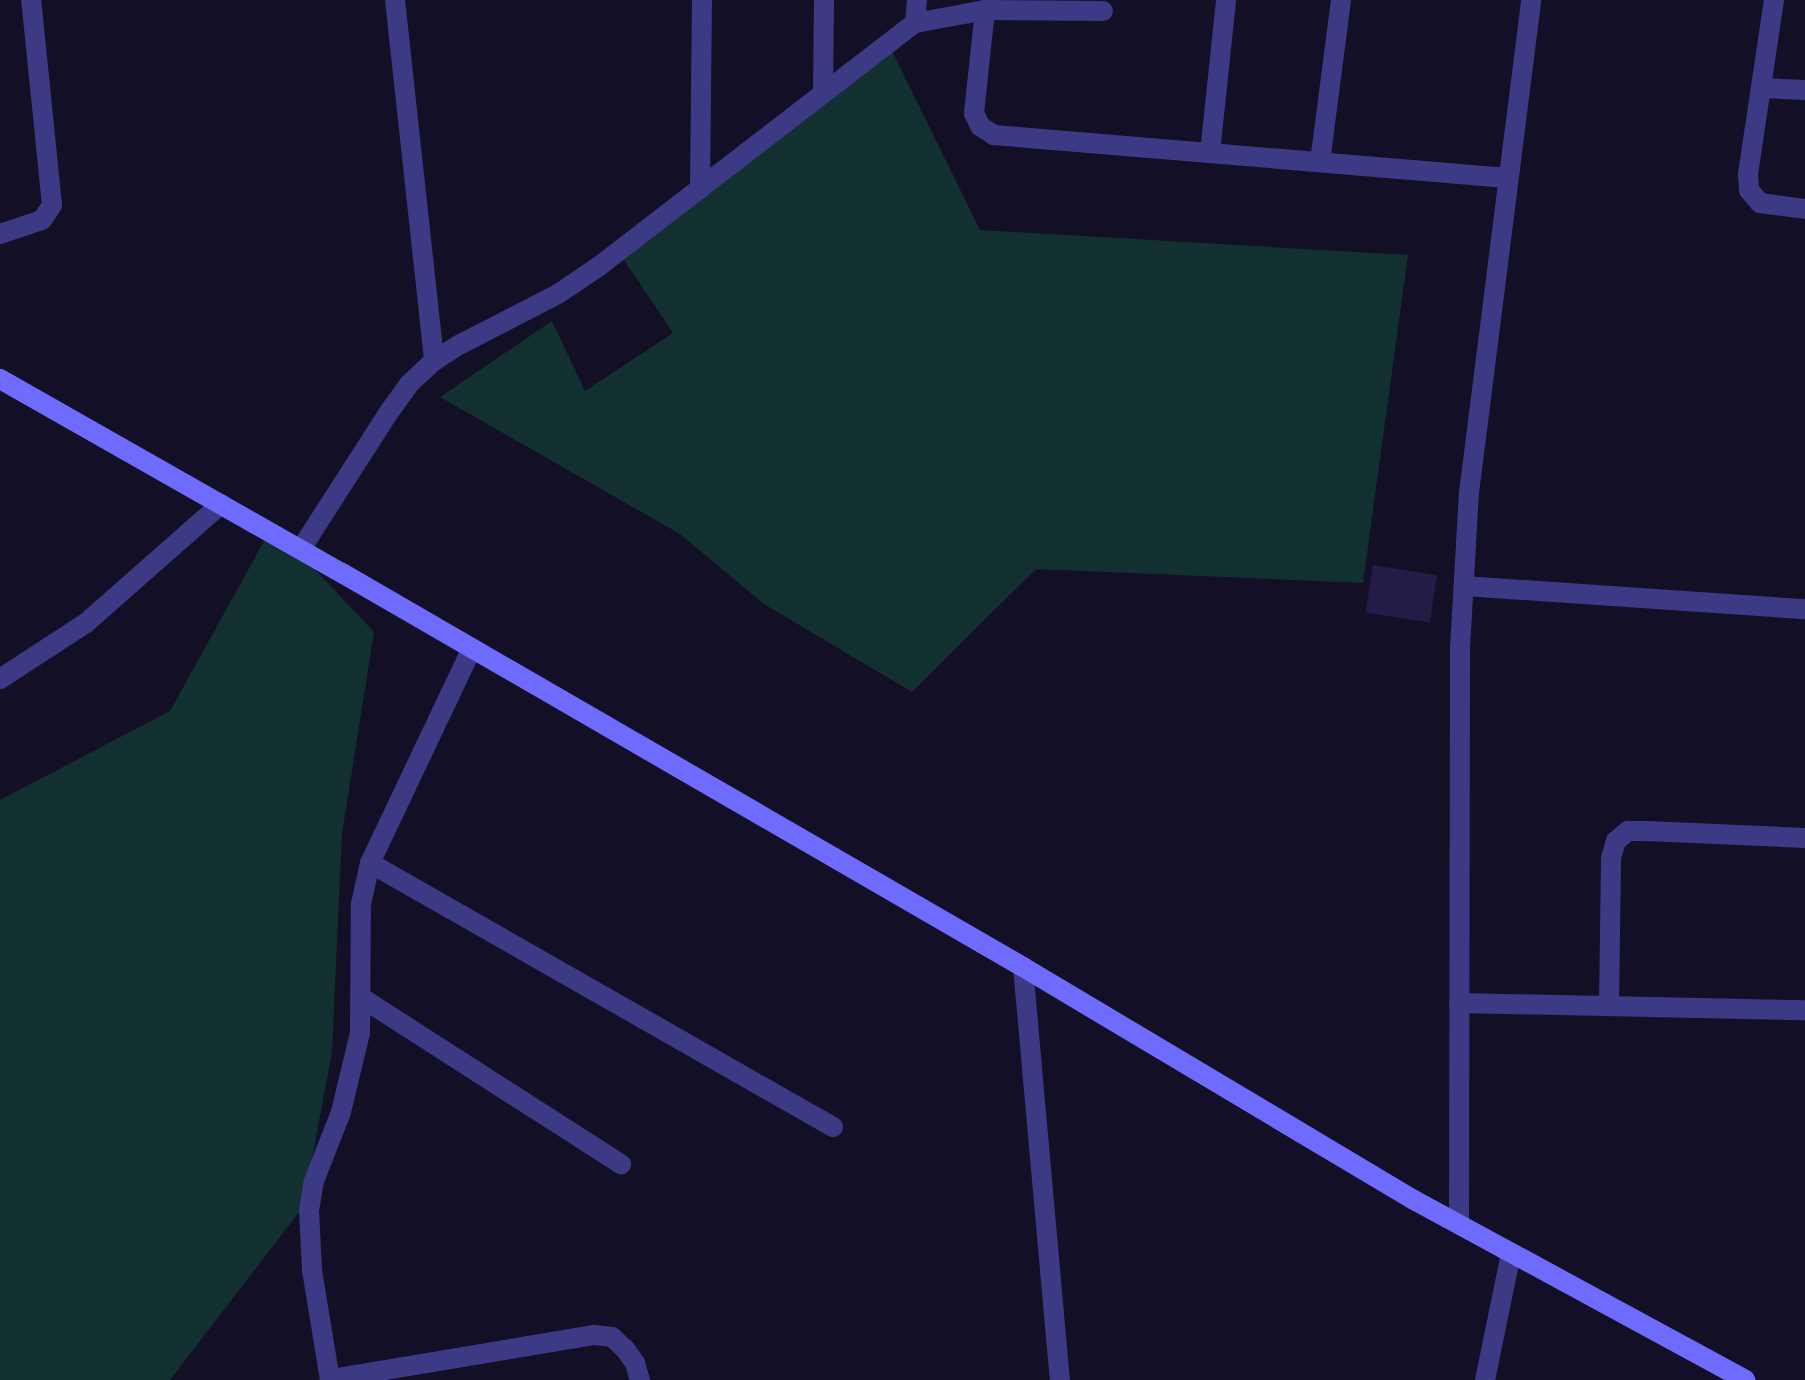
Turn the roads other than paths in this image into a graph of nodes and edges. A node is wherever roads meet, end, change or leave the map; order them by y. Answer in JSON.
{"nodes":[{"id":1,"x":31,"y":0,"type":"edge"},
{"id":2,"x":395,"y":0,"type":"edge"},
{"id":3,"x":702,"y":0,"type":"edge"},
{"id":4,"x":824,"y":0,"type":"edge"},
{"id":5,"x":917,"y":0,"type":"edge"},
{"id":6,"x":1226,"y":0,"type":"edge"},
{"id":7,"x":1341,"y":0,"type":"edge"},
{"id":8,"x":1531,"y":0,"type":"edge"},
{"id":9,"x":1774,"y":0,"type":"edge"},
{"id":10,"x":985,"y":10,"type":"junction"},
{"id":11,"x":1103,"y":11,"type":"dead end"},
{"id":12,"x":915,"y":23,"type":"junction"},
{"id":13,"x":1761,"y":88,"type":"junction"},
{"id":14,"x":1805,"y":90,"type":"edge"},
{"id":15,"x":823,"y":93,"type":"junction"},
{"id":16,"x":1210,"y":153,"type":"junction"},
{"id":17,"x":1320,"y":162,"type":"junction"},
{"id":18,"x":1507,"y":178,"type":"junction"},
{"id":19,"x":700,"y":189,"type":"junction"},
{"id":20,"x":1805,"y":209,"type":"edge"},
{"id":21,"x":0,"y":234,"type":"edge"},
{"id":22,"x":434,"y":361,"type":"junction"},
{"id":23,"x":0,"y":379,"type":"edge"},
{"id":24,"x":221,"y":504,"type":"junction"},
{"id":25,"x":301,"y":549,"type":"junction"},
{"id":26,"x":1464,"y":586,"type":"junction"},
{"id":27,"x":1805,"y":609,"type":"edge"},
{"id":28,"x":472,"y":648,"type":"junction"},
{"id":29,"x":0,"y":679,"type":"edge"},
{"id":30,"x":1805,"y":838,"type":"edge"},
{"id":31,"x":370,"y":863,"type":"junction"},
{"id":32,"x":1023,"y":967,"type":"junction"},
{"id":33,"x":362,"y":998,"type":"junction"},
{"id":34,"x":1459,"y":1003,"type":"junction"},
{"id":35,"x":1609,"y":1006,"type":"junction"},
{"id":36,"x":1805,"y":1010,"type":"edge"},
{"id":37,"x":833,"y":1127,"type":"dead end"},
{"id":38,"x":621,"y":1164,"type":"dead end"},
{"id":39,"x":1459,"y":1224,"type":"junction"},
{"id":40,"x":1511,"y":1253,"type":"junction"},
{"id":41,"x":331,"y":1379,"type":"edge"},
{"id":42,"x":640,"y":1380,"type":"edge"},
{"id":43,"x":1060,"y":1380,"type":"edge"},
{"id":44,"x":1485,"y":1380,"type":"edge"},
{"id":45,"x":1745,"y":1380,"type":"edge"}],
"edges":[{"from":1,"to":21,"type":"street"},
{"from":2,"to":22,"type":"street"},
{"from":3,"to":19,"type":"street"},
{"from":4,"to":15,"type":"street"},
{"from":5,"to":12,"type":"street"},
{"from":6,"to":16,"type":"street"},
{"from":7,"to":17,"type":"street"},
{"from":8,"to":18,"type":"street"},
{"from":9,"to":13,"type":"street"},
{"from":10,"to":11,"type":"street"},
{"from":10,"to":12,"type":"street"},
{"from":10,"to":16,"type":"street"},
{"from":12,"to":15,"type":"street"},
{"from":13,"to":14,"type":"street"},
{"from":13,"to":20,"type":"street"},
{"from":15,"to":19,"type":"street"},
{"from":16,"to":17,"type":"street"},
{"from":17,"to":18,"type":"street"},
{"from":18,"to":26,"type":"street"},
{"from":19,"to":22,"type":"street"},
{"from":22,"to":25,"type":"street"},
{"from":23,"to":24,"type":"main road"},
{"from":24,"to":25,"type":"main road"},
{"from":24,"to":29,"type":"street"},
{"from":25,"to":28,"type":"main road"},
{"from":26,"to":27,"type":"street"},
{"from":26,"to":34,"type":"street"},
{"from":28,"to":31,"type":"street"},
{"from":28,"to":32,"type":"main road"},
{"from":30,"to":35,"type":"street"},
{"from":31,"to":33,"type":"street"},
{"from":31,"to":37,"type":"street"},
{"from":32,"to":39,"type":"main road"},
{"from":32,"to":43,"type":"street"},
{"from":33,"to":38,"type":"street"},
{"from":33,"to":41,"type":"street"},
{"from":34,"to":35,"type":"street"},
{"from":34,"to":39,"type":"street"},
{"from":35,"to":36,"type":"street"},
{"from":39,"to":40,"type":"main road"},
{"from":40,"to":44,"type":"street"},
{"from":40,"to":45,"type":"main road"},
{"from":41,"to":42,"type":"street"}]}
